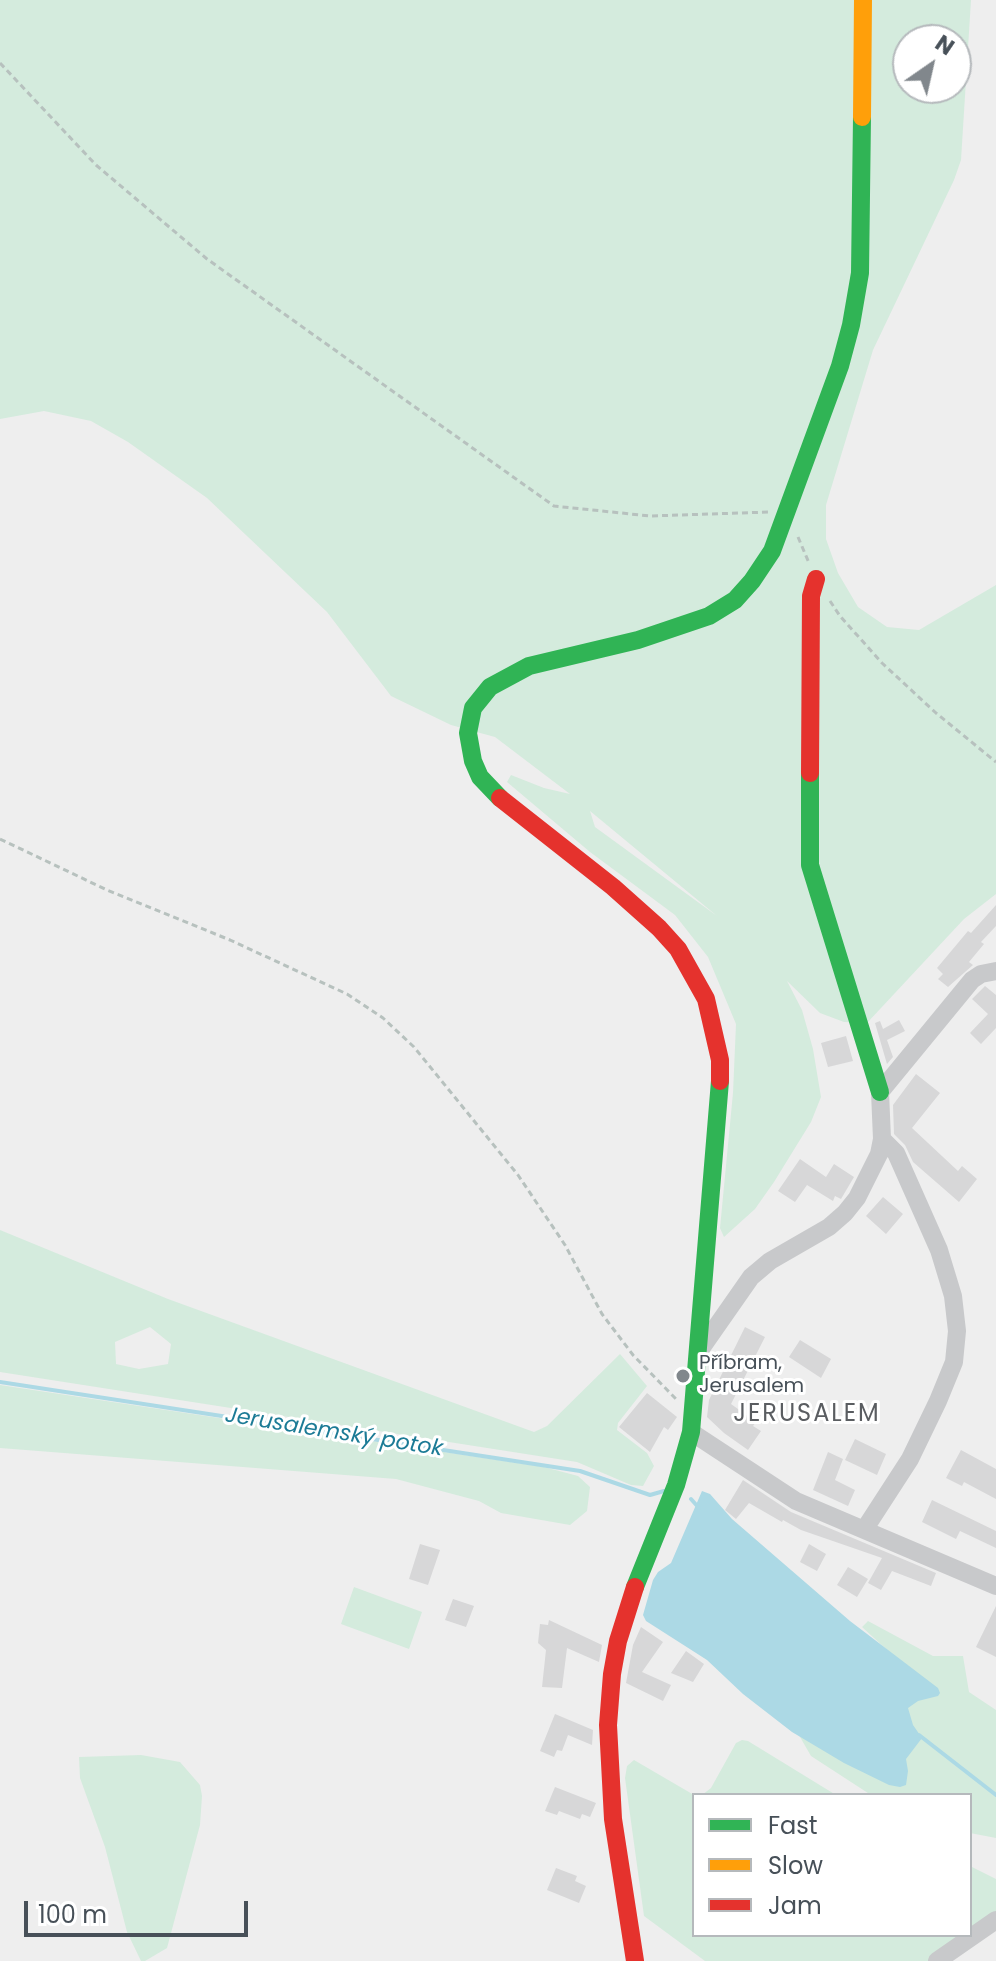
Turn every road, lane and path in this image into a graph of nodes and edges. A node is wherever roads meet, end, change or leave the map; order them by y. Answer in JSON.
{"nodes":[{"id":1,"x":863,"y":0,"type":"edge"},
{"id":2,"x":0,"y":63,"type":"edge"},
{"id":3,"x":786,"y":518,"type":"junction"},
{"id":4,"x":816,"y":579,"type":"junction"},
{"id":5,"x":996,"y":762,"type":"edge"},
{"id":6,"x":0,"y":839,"type":"edge"},
{"id":7,"x":996,"y":971,"type":"edge"},
{"id":8,"x":880,"y":1092,"type":"junction"},
{"id":9,"x":882,"y":1139,"type":"junction"},
{"id":10,"x":698,"y":1352,"type":"junction"},
{"id":11,"x":694,"y":1408,"type":"junction"},
{"id":12,"x":691,"y":1432,"type":"junction"},
{"id":13,"x":864,"y":1530,"type":"junction"},
{"id":14,"x":996,"y":1586,"type":"edge"},
{"id":15,"x":996,"y":1920,"type":"edge"},
{"id":16,"x":972,"y":1937,"type":"edge"},
{"id":17,"x":972,"y":1937,"type":"edge"},
{"id":18,"x":635,"y":1961,"type":"edge"},
{"id":19,"x":937,"y":1961,"type":"edge"}],
"edges":[{"from":1,"to":3,"type":"street"},
{"from":2,"to":3,"type":"path"},
{"from":3,"to":4,"type":"path"},
{"from":3,"to":10,"type":"street"},
{"from":4,"to":5,"type":"path"},
{"from":4,"to":8,"type":"street"},
{"from":6,"to":11,"type":"path"},
{"from":7,"to":8,"type":"street"},
{"from":8,"to":9,"type":"street"},
{"from":9,"to":10,"type":"street"},
{"from":9,"to":13,"type":"street"},
{"from":10,"to":11,"type":"street"},
{"from":11,"to":12,"type":"street"},
{"from":12,"to":13,"type":"street"},
{"from":12,"to":18,"type":"street"},
{"from":13,"to":14,"type":"street"},
{"from":15,"to":16,"type":"street"},
{"from":17,"to":19,"type":"street"}]}
